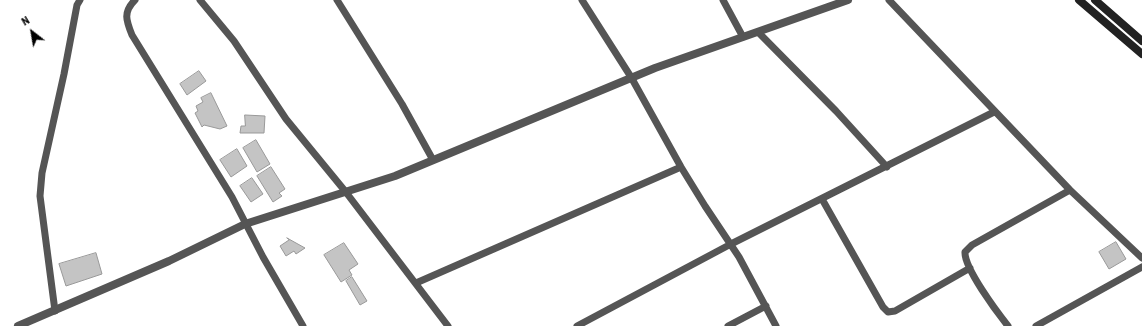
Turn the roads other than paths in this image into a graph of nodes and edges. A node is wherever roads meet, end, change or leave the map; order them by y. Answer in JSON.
{"nodes":[{"id":1,"x":80,"y":0,"type":"edge"},
{"id":2,"x":200,"y":0,"type":"edge"},
{"id":3,"x":337,"y":0,"type":"edge"},
{"id":4,"x":582,"y":0,"type":"edge"},
{"id":5,"x":723,"y":0,"type":"edge"},
{"id":6,"x":848,"y":0,"type":"edge"},
{"id":7,"x":889,"y":0,"type":"edge"},
{"id":8,"x":1080,"y":0,"type":"edge"},
{"id":9,"x":1095,"y":0,"type":"edge"},
{"id":10,"x":133,"y":1,"type":"edge"},
{"id":11,"x":758,"y":32,"type":"junction"},
{"id":12,"x":743,"y":37,"type":"junction"},
{"id":13,"x":1142,"y":41,"type":"edge"},
{"id":14,"x":1142,"y":54,"type":"edge"},
{"id":15,"x":631,"y":77,"type":"junction"},
{"id":16,"x":994,"y":112,"type":"junction"},
{"id":17,"x":433,"y":160,"type":"junction"},
{"id":18,"x":681,"y":167,"type":"junction"},
{"id":19,"x":887,"y":167,"type":"junction"},
{"id":20,"x":1070,"y":190,"type":"junction"},
{"id":21,"x":345,"y":192,"type":"junction"},
{"id":22,"x":822,"y":199,"type":"junction"},
{"id":23,"x":245,"y":224,"type":"junction"},
{"id":24,"x":731,"y":244,"type":"junction"},
{"id":25,"x":1142,"y":258,"type":"edge"},
{"id":26,"x":1142,"y":267,"type":"edge"},
{"id":27,"x":970,"y":268,"type":"junction"},
{"id":28,"x":416,"y":283,"type":"junction"},
{"id":29,"x":766,"y":306,"type":"junction"},
{"id":30,"x":55,"y":311,"type":"junction"},
{"id":31,"x":18,"y":326,"type":"edge"},
{"id":32,"x":302,"y":326,"type":"edge"},
{"id":33,"x":448,"y":326,"type":"edge"},
{"id":34,"x":577,"y":326,"type":"edge"},
{"id":35,"x":728,"y":326,"type":"edge"},
{"id":36,"x":776,"y":326,"type":"edge"},
{"id":37,"x":1008,"y":326,"type":"edge"},
{"id":38,"x":1036,"y":326,"type":"edge"}],
"edges":[{"from":1,"to":30,"type":"street"},
{"from":2,"to":21,"type":"street"},
{"from":3,"to":17,"type":"street"},
{"from":4,"to":15,"type":"street"},
{"from":5,"to":12,"type":"street"},
{"from":6,"to":11,"type":"street"},
{"from":7,"to":16,"type":"street"},
{"from":8,"to":14,"type":"main road"},
{"from":9,"to":13,"type":"main road"},
{"from":10,"to":23,"type":"street"},
{"from":11,"to":12,"type":"street"},
{"from":11,"to":19,"type":"street"},
{"from":12,"to":15,"type":"street"},
{"from":15,"to":17,"type":"street"},
{"from":15,"to":18,"type":"street"},
{"from":16,"to":19,"type":"street"},
{"from":16,"to":20,"type":"street"},
{"from":17,"to":21,"type":"street"},
{"from":18,"to":24,"type":"street"},
{"from":18,"to":28,"type":"street"},
{"from":19,"to":22,"type":"street"},
{"from":20,"to":25,"type":"street"},
{"from":20,"to":27,"type":"street"},
{"from":21,"to":23,"type":"street"},
{"from":21,"to":28,"type":"street"},
{"from":22,"to":24,"type":"street"},
{"from":22,"to":27,"type":"street"},
{"from":23,"to":30,"type":"street"},
{"from":23,"to":32,"type":"street"},
{"from":24,"to":29,"type":"street"},
{"from":24,"to":34,"type":"street"},
{"from":26,"to":38,"type":"street"},
{"from":27,"to":37,"type":"street"},
{"from":28,"to":33,"type":"street"},
{"from":29,"to":35,"type":"street"},
{"from":29,"to":36,"type":"street"},
{"from":30,"to":31,"type":"street"}]}
